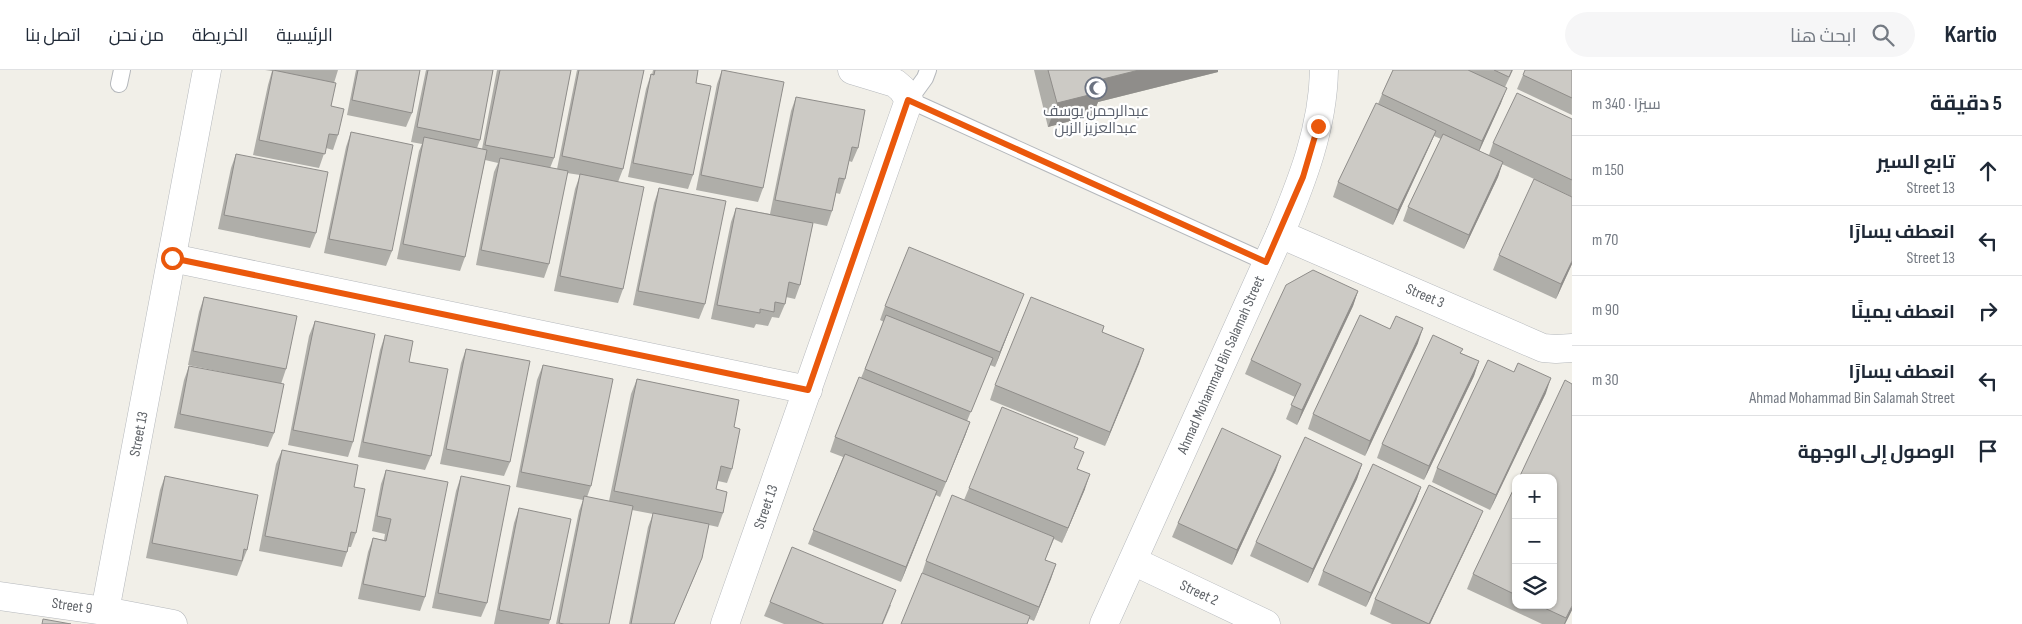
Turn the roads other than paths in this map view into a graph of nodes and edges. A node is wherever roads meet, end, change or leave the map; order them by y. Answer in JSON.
{"nodes":[{"id":1,"x":207,"y":70,"type":"edge"},
{"id":2,"x":852,"y":70,"type":"edge"},
{"id":3,"x":928,"y":70,"type":"edge"},
{"id":4,"x":1324,"y":70,"type":"edge"},
{"id":5,"x":908,"y":100,"type":"junction"},
{"id":6,"x":1280,"y":234,"type":"junction"},
{"id":7,"x":172,"y":258,"type":"junction"},
{"id":8,"x":1266,"y":262,"type":"junction"},
{"id":9,"x":1572,"y":348,"type":"edge"},
{"id":10,"x":808,"y":390,"type":"junction"},
{"id":11,"x":1133,"y":562,"type":"junction"},
{"id":12,"x":0,"y":596,"type":"edge"},
{"id":13,"x":105,"y":611,"type":"junction"},
{"id":14,"x":173,"y":624,"type":"edge"},
{"id":15,"x":725,"y":624,"type":"edge"},
{"id":16,"x":1104,"y":624,"type":"edge"},
{"id":17,"x":1266,"y":624,"type":"edge"}],
"edges":[{"from":1,"to":7,"type":"street","name":"Street 13"},
{"from":2,"to":5,"type":"street"},
{"from":3,"to":5,"type":"lane"},
{"from":4,"to":6,"type":"street","name":"Ahmad Mohammad Bin Salamah Street"},
{"from":5,"to":8,"type":"lane"},
{"from":5,"to":10,"type":"street","name":"Street 13"},
{"from":6,"to":8,"type":"street","name":"Ahmad Mohammad Bin Salamah Street"},
{"from":6,"to":9,"type":"street","name":"Street 3"},
{"from":7,"to":10,"type":"street"},
{"from":7,"to":13,"type":"street","name":"Street 13"},
{"from":8,"to":11,"type":"street","name":"Ahmad Mohammad Bin Salamah Street"},
{"from":10,"to":15,"type":"street","name":"Street 13"},
{"from":11,"to":16,"type":"street","name":"Ahmad Mohammad Bin Salamah Street"},
{"from":11,"to":17,"type":"street","name":"Street 2"},
{"from":12,"to":13,"type":"street","name":"Street 9"},
{"from":13,"to":14,"type":"street","name":"Street 9"}]}
